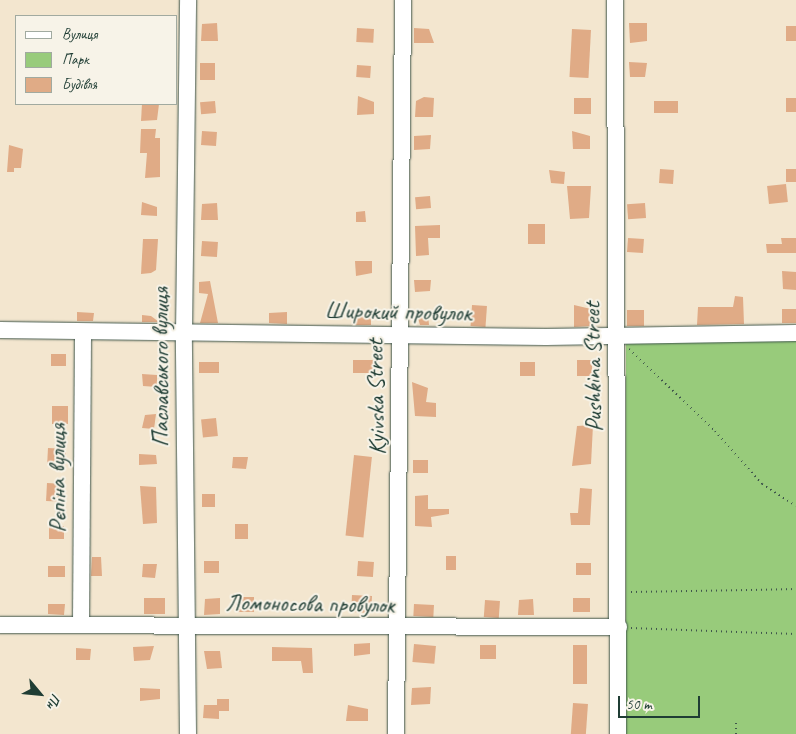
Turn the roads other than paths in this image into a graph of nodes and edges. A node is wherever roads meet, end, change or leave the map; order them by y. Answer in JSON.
{"nodes":[{"id":1,"x":188,"y":0,"type":"edge"},
{"id":2,"x":403,"y":0,"type":"edge"},
{"id":3,"x":616,"y":0,"type":"edge"},
{"id":4,"x":0,"y":330,"type":"edge"},
{"id":5,"x":83,"y":332,"type":"junction"},
{"id":6,"x":796,"y":333,"type":"edge"},
{"id":7,"x":184,"y":334,"type":"junction"},
{"id":8,"x":399,"y":335,"type":"junction"},
{"id":9,"x":616,"y":336,"type":"junction"},
{"id":10,"x":81,"y":624,"type":"junction"},
{"id":11,"x":0,"y":625,"type":"edge"},
{"id":12,"x":187,"y":626,"type":"junction"},
{"id":13,"x":619,"y":627,"type":"junction"},
{"id":14,"x":397,"y":629,"type":"junction"},
{"id":15,"x":188,"y":734,"type":"edge"},
{"id":16,"x":396,"y":734,"type":"edge"},
{"id":17,"x":618,"y":734,"type":"edge"}],
"edges":[{"from":1,"to":7,"type":"street","name":"Паславського вулиця"},
{"from":2,"to":8,"type":"street","name":"Kyivska Street"},
{"from":3,"to":9,"type":"street","name":"Pushkina Street"},
{"from":4,"to":5,"type":"street","name":"Широкий провулок"},
{"from":5,"to":7,"type":"street","name":"Широкий провулок"},
{"from":5,"to":10,"type":"street","name":"Рєпіна вулиця"},
{"from":6,"to":9,"type":"street","name":"Широкий провулок"},
{"from":7,"to":8,"type":"street","name":"Широкий провулок"},
{"from":7,"to":12,"type":"street","name":"Паславського вулиця"},
{"from":8,"to":9,"type":"street","name":"Широкий провулок"},
{"from":8,"to":14,"type":"street","name":"Kyivska Street"},
{"from":9,"to":13,"type":"street","name":"Pushkina Street"},
{"from":10,"to":11,"type":"street","name":"Ломоносова провулок"},
{"from":10,"to":12,"type":"street","name":"Ломоносова провулок"},
{"from":12,"to":14,"type":"street","name":"Ломоносова провулок"},
{"from":12,"to":15,"type":"street","name":"Паславського вулиця"},
{"from":13,"to":14,"type":"street","name":"Ломоносова провулок"},
{"from":13,"to":17,"type":"street","name":"Pushkina Street"},
{"from":14,"to":16,"type":"street","name":"Kyivska Street"}]}
